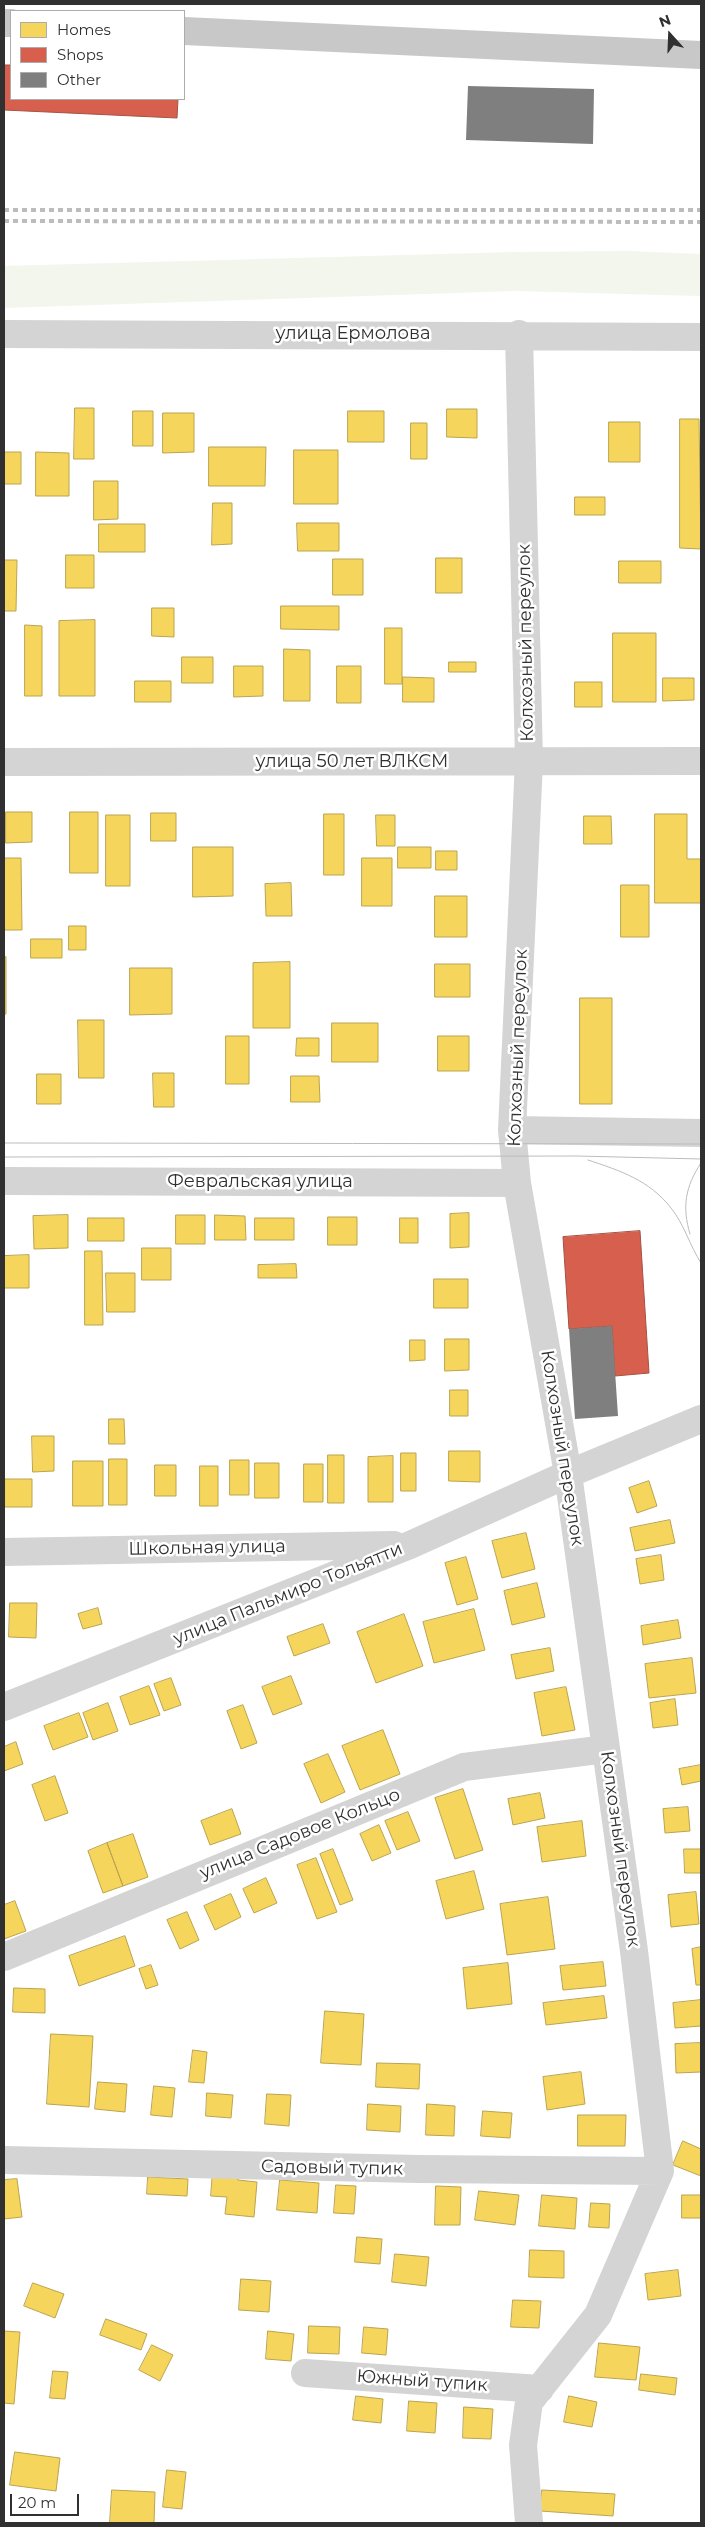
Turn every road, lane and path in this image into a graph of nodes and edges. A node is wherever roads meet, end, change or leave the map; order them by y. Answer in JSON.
{"nodes":[{"id":1,"x":185,"y":32,"type":"edge"},
{"id":2,"x":701,"y":55,"type":"edge"},
{"id":3,"x":4,"y":334,"type":"edge"},
{"id":4,"x":519,"y":334,"type":"junction"},
{"id":5,"x":701,"y":337,"type":"edge"},
{"id":6,"x":529,"y":761,"type":"junction"},
{"id":7,"x":701,"y":761,"type":"edge"},
{"id":8,"x":4,"y":762,"type":"edge"},
{"id":9,"x":512,"y":1130,"type":"junction"},
{"id":10,"x":701,"y":1133,"type":"edge"},
{"id":11,"x":4,"y":1181,"type":"edge"},
{"id":12,"x":517,"y":1183,"type":"junction"},
{"id":13,"x":701,"y":1420,"type":"edge"},
{"id":14,"x":568,"y":1474,"type":"junction"},
{"id":15,"x":410,"y":1545,"type":"junction"},
{"id":16,"x":4,"y":1552,"type":"edge"},
{"id":17,"x":4,"y":1707,"type":"edge"},
{"id":18,"x":606,"y":1749,"type":"junction"},
{"id":19,"x":4,"y":1957,"type":"edge"},
{"id":20,"x":4,"y":2160,"type":"edge"},
{"id":21,"x":660,"y":2171,"type":"junction"},
{"id":22,"x":305,"y":2374,"type":"dead end"},
{"id":23,"x":540,"y":2389,"type":"junction"},
{"id":24,"x":529,"y":2523,"type":"edge"}],
"edges":[{"from":1,"to":2,"type":"main road"},
{"from":3,"to":4,"type":"street","name":"улица Ермолова"},
{"from":4,"to":5,"type":"street","name":"улица Ермолова"},
{"from":4,"to":6,"type":"street","name":"Колхозный переулок"},
{"from":6,"to":7,"type":"street","name":"улица 50 лет ВЛКСМ"},
{"from":6,"to":8,"type":"street","name":"улица 50 лет ВЛКСМ"},
{"from":6,"to":9,"type":"street","name":"Колхозный переулок"},
{"from":9,"to":10,"type":"street"},
{"from":9,"to":12,"type":"street","name":"Колхозный переулок"},
{"from":11,"to":12,"type":"street","name":"Февральская улица"},
{"from":12,"to":14,"type":"street","name":"Колхозный переулок"},
{"from":13,"to":14,"type":"street"},
{"from":14,"to":15,"type":"street","name":"улица Пальмиро Тольятти"},
{"from":14,"to":18,"type":"street","name":"Колхозный переулок"},
{"from":15,"to":16,"type":"street","name":"Школьная улица"},
{"from":15,"to":17,"type":"street","name":"улица Пальмиро Тольятти"},
{"from":18,"to":19,"type":"street","name":"улица Садовое Кольцо"},
{"from":18,"to":21,"type":"street","name":"Колхозный переулок"},
{"from":20,"to":21,"type":"street","name":"Садовый тупик"},
{"from":21,"to":23,"type":"street"},
{"from":22,"to":23,"type":"street","name":"Южный тупик"},
{"from":23,"to":24,"type":"street"}]}
